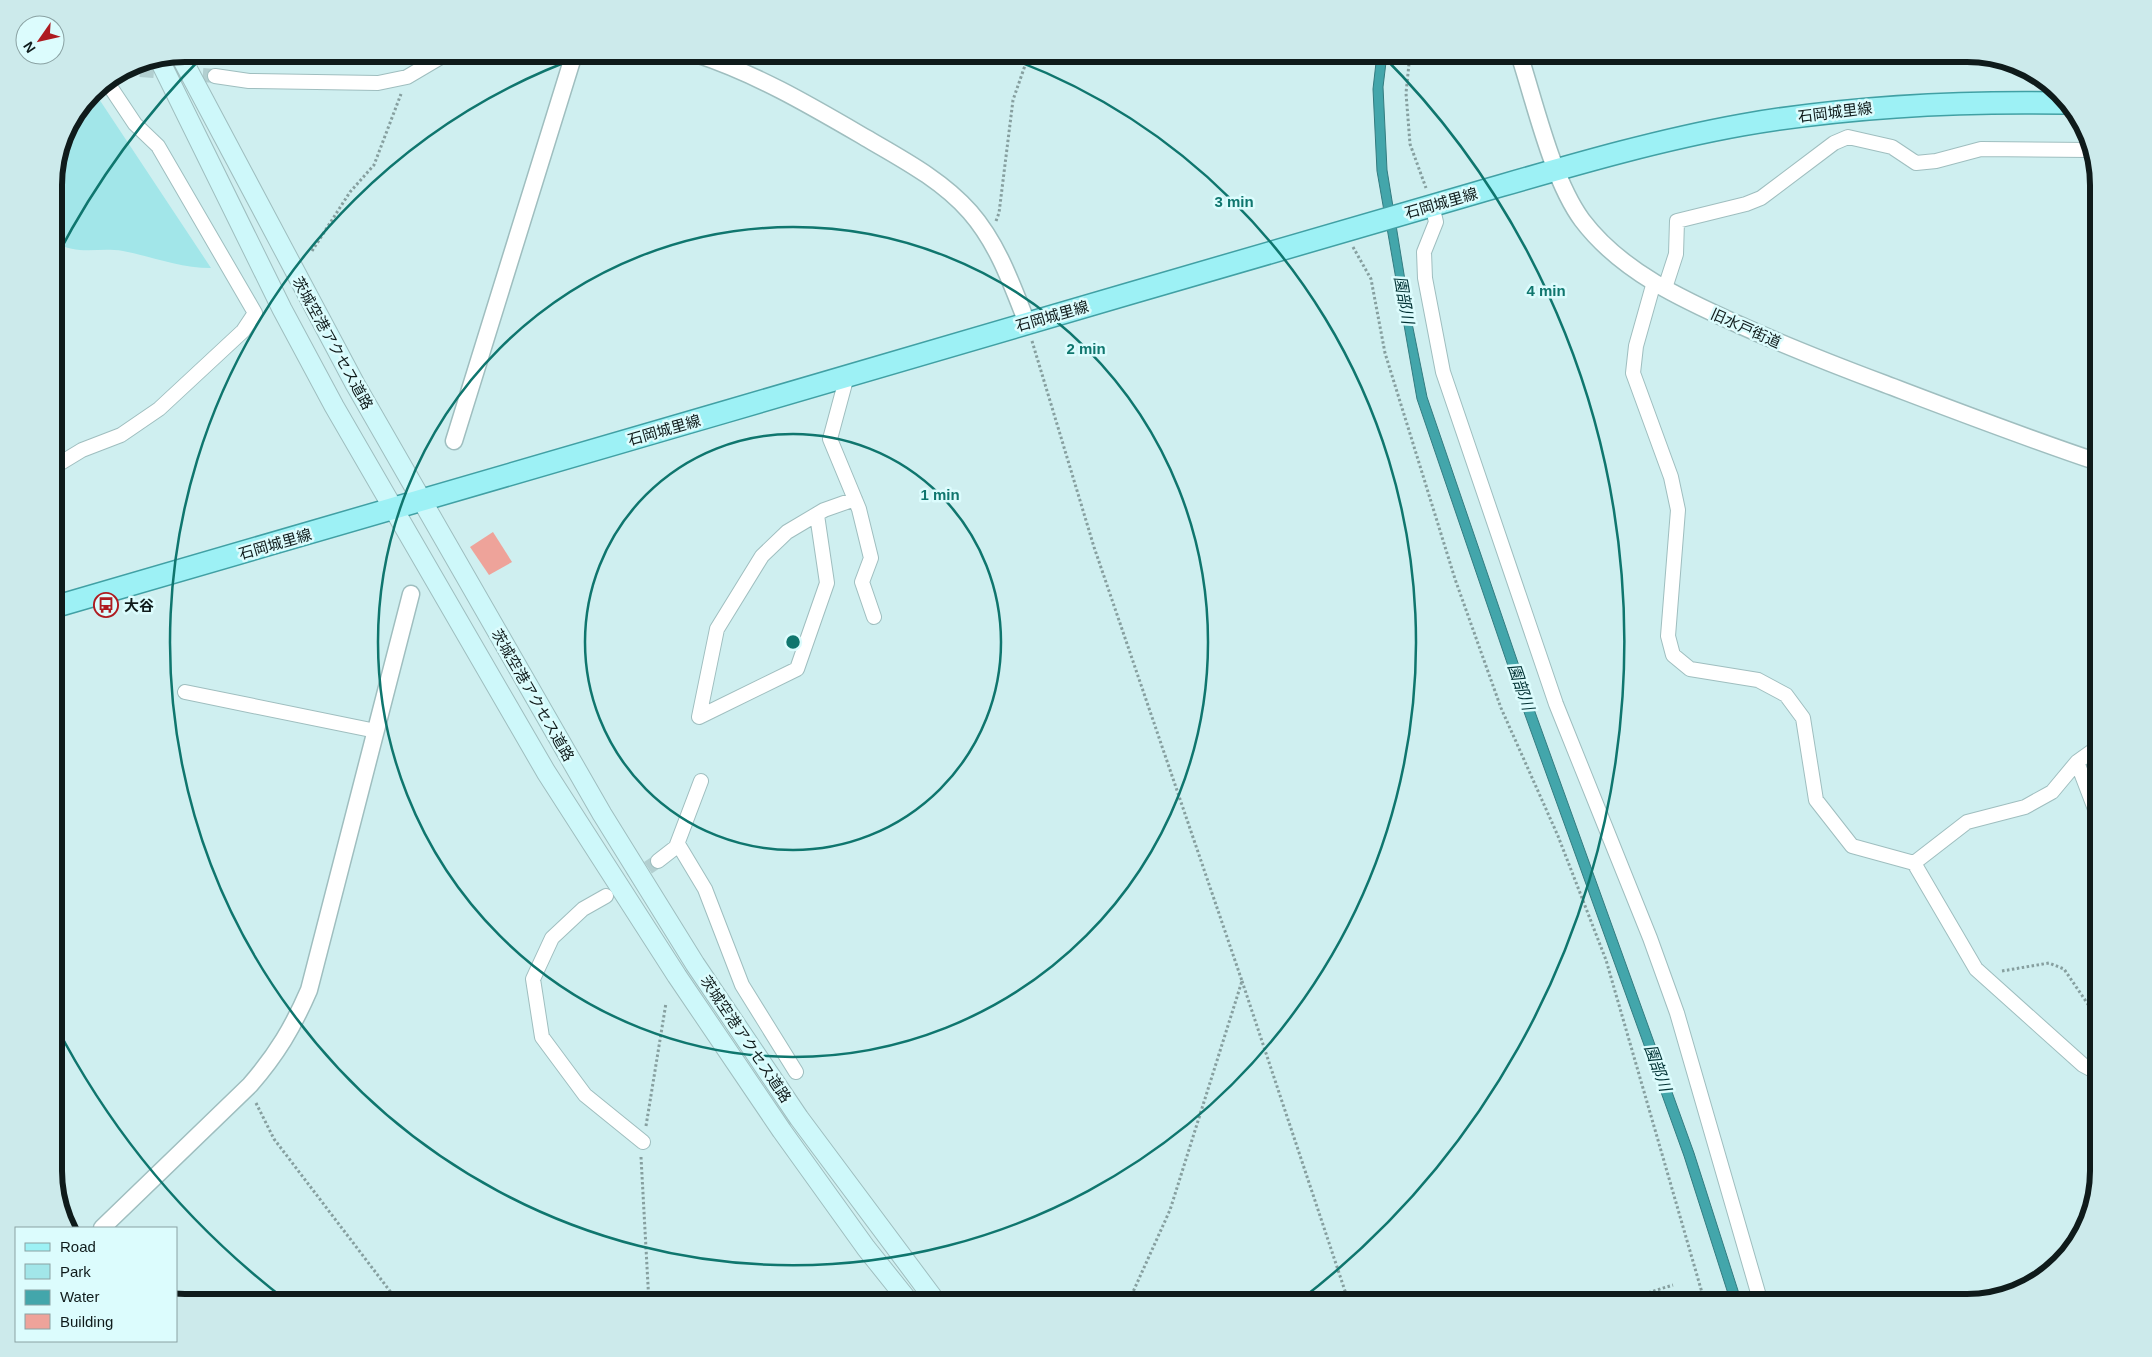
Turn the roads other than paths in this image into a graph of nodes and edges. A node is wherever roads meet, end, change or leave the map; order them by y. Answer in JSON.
{"nodes":[{"id":1,"x":1522,"y":62,"type":"edge"},
{"id":2,"x":184,"y":63,"type":"edge"},
{"id":3,"x":431,"y":63,"type":"edge"},
{"id":4,"x":571,"y":63,"type":"edge"},
{"id":5,"x":723,"y":63,"type":"edge"},
{"id":6,"x":162,"y":65,"type":"edge"},
{"id":7,"x":215,"y":76,"type":"tunnel mouth"},
{"id":8,"x":111,"y":88,"type":"edge"},
{"id":9,"x":2058,"y":103,"type":"edge"},
{"id":10,"x":2084,"y":150,"type":"edge"},
{"id":11,"x":1556,"y":170,"type":"junction"},
{"id":12,"x":1423,"y":208,"type":"junction"},
{"id":13,"x":1660,"y":285,"type":"junction"},
{"id":14,"x":1027,"y":323,"type":"junction"},
{"id":15,"x":847,"y":376,"type":"junction"},
{"id":16,"x":454,"y":441,"type":"dead end"},
{"id":17,"x":2090,"y":459,"type":"edge"},
{"id":18,"x":63,"y":462,"type":"edge"},
{"id":19,"x":855,"y":499,"type":"junction"},
{"id":20,"x":422,"y":502,"type":"junction"},
{"id":21,"x":394,"y":510,"type":"junction"},
{"id":22,"x":817,"y":515,"type":"junction"},
{"id":23,"x":411,"y":594,"type":"dead end"},
{"id":24,"x":63,"y":604,"type":"edge"},
{"id":25,"x":874,"y":617,"type":"dead end"},
{"id":26,"x":185,"y":692,"type":"dead end"},
{"id":27,"x":376,"y":731,"type":"junction"},
{"id":28,"x":2090,"y":753,"type":"edge"},
{"id":29,"x":2077,"y":762,"type":"junction"},
{"id":30,"x":701,"y":781,"type":"dead end"},
{"id":31,"x":2090,"y":796,"type":"edge"},
{"id":32,"x":678,"y":844,"type":"junction"},
{"id":33,"x":658,"y":861,"type":"tunnel mouth"},
{"id":34,"x":1914,"y":863,"type":"junction"},
{"id":35,"x":606,"y":896,"type":"tunnel mouth"},
{"id":36,"x":2090,"y":1068,"type":"edge"},
{"id":37,"x":796,"y":1072,"type":"dead end"},
{"id":38,"x":643,"y":1142,"type":"dead end"},
{"id":39,"x":103,"y":1227,"type":"edge"},
{"id":40,"x":903,"y":1294,"type":"edge"},
{"id":41,"x":930,"y":1294,"type":"edge"},
{"id":42,"x":1758,"y":1294,"type":"edge"}],
"edges":[{"from":1,"to":11,"type":"street","name":"旧水戸街道"},
{"from":2,"to":20,"type":"main road","name":"茨城空港アクセス道路"},
{"from":3,"to":7,"type":"street"},
{"from":4,"to":16,"type":"street"},
{"from":5,"to":14,"type":"street"},
{"from":6,"to":21,"type":"main road","name":"茨城空港アクセス道路"},
{"from":8,"to":18,"type":"street"},
{"from":9,"to":11,"type":"main road","name":"石岡城里線"},
{"from":10,"to":13,"type":"street"},
{"from":11,"to":12,"type":"main road","name":"石岡城里線"},
{"from":11,"to":13,"type":"street","name":"旧水戸街道"},
{"from":12,"to":14,"type":"main road","name":"石岡城里線"},
{"from":12,"to":42,"type":"street"},
{"from":13,"to":17,"type":"street","name":"旧水戸街道"},
{"from":13,"to":34,"type":"street"},
{"from":14,"to":15,"type":"main road","name":"石岡城里線"},
{"from":15,"to":19,"type":"street"},
{"from":15,"to":20,"type":"main road","name":"石岡城里線"},
{"from":19,"to":22,"type":"street"},
{"from":19,"to":25,"type":"street"},
{"from":20,"to":21,"type":"main road","name":"石岡城里線"},
{"from":20,"to":41,"type":"main road","name":"茨城空港アクセス道路"},
{"from":21,"to":24,"type":"main road","name":"石岡城里線"},
{"from":21,"to":40,"type":"main road","name":"茨城空港アクセス道路"},
{"from":22,"to":22,"type":"street"},
{"from":23,"to":27,"type":"street"},
{"from":26,"to":27,"type":"street"},
{"from":27,"to":39,"type":"street"},
{"from":28,"to":29,"type":"street"},
{"from":29,"to":31,"type":"street"},
{"from":29,"to":34,"type":"street"},
{"from":30,"to":32,"type":"street"},
{"from":32,"to":33,"type":"street"},
{"from":32,"to":37,"type":"street"},
{"from":34,"to":36,"type":"street"},
{"from":35,"to":38,"type":"street"}]}
